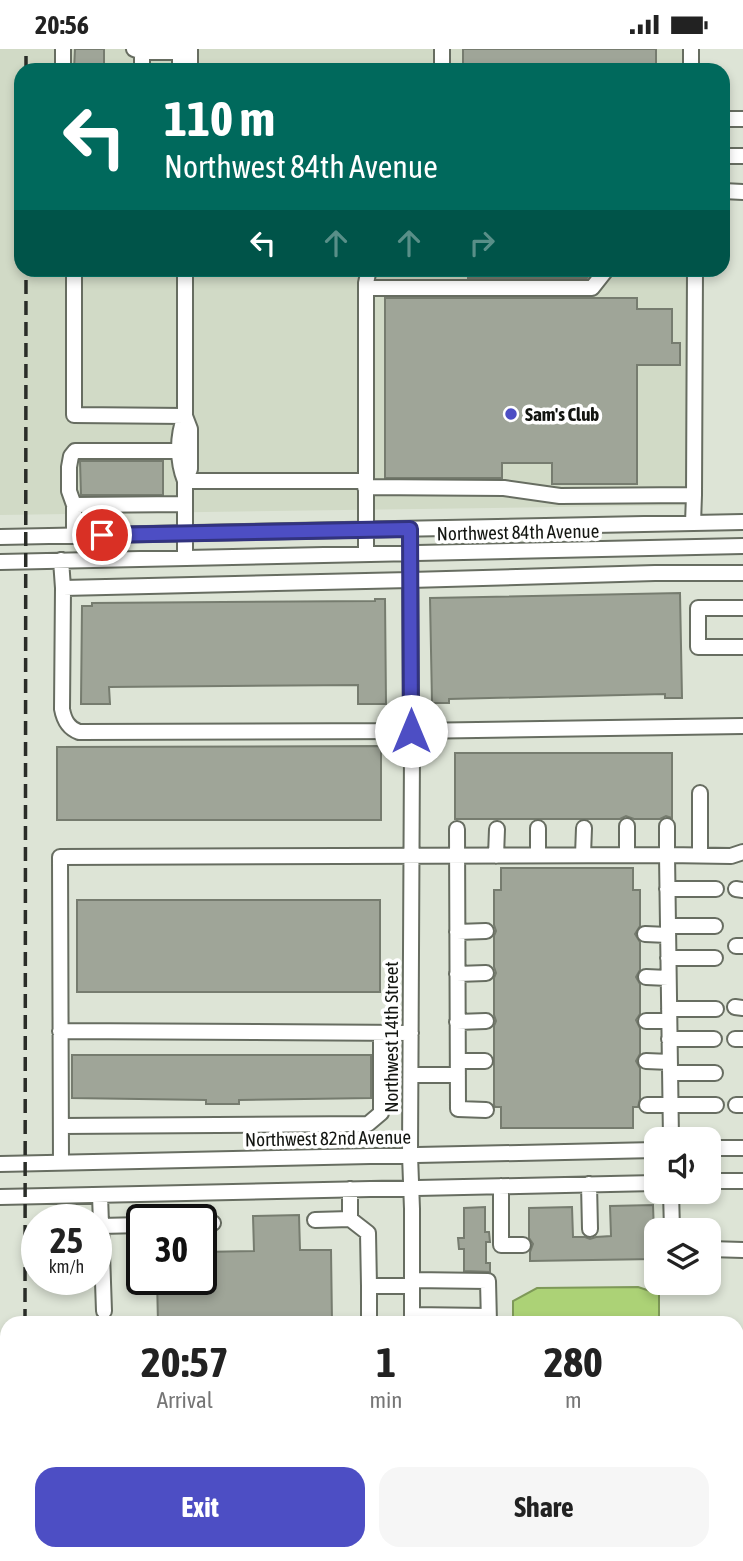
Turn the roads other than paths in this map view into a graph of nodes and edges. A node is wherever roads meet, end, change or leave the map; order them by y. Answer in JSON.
{"nodes":[{"id":1,"x":183,"y":50,"type":"edge"},
{"id":2,"x":138,"y":51,"type":"edge"},
{"id":3,"x":74,"y":277,"type":"edge"},
{"id":4,"x":185,"y":277,"type":"edge"},
{"id":5,"x":368,"y":277,"type":"edge"},
{"id":6,"x":601,"y":277,"type":"edge"},
{"id":7,"x":695,"y":277,"type":"edge"},
{"id":8,"x":366,"y":288,"type":"junction"},
{"id":9,"x":185,"y":416,"type":"junction"},
{"id":10,"x":180,"y":451,"type":"junction"},
{"id":11,"x":185,"y":481,"type":"junction"},
{"id":12,"x":365,"y":484,"type":"junction"},
{"id":13,"x":694,"y":495,"type":"junction"},
{"id":14,"x":185,"y":504,"type":"junction"},
{"id":15,"x":74,"y":505,"type":"junction"},
{"id":16,"x":743,"y":522,"type":"edge"},
{"id":17,"x":693,"y":523,"type":"junction"},
{"id":18,"x":572,"y":526,"type":"junction"},
{"id":19,"x":410,"y":529,"type":"junction"},
{"id":20,"x":365,"y":530,"type":"junction"},
{"id":21,"x":186,"y":534,"type":"junction"},
{"id":22,"x":74,"y":536,"type":"junction"},
{"id":23,"x":0,"y":537,"type":"edge"},
{"id":24,"x":743,"y":546,"type":"edge"},
{"id":25,"x":572,"y":550,"type":"junction"},
{"id":26,"x":366,"y":554,"type":"junction"},
{"id":27,"x":410,"y":554,"type":"junction"},
{"id":28,"x":185,"y":558,"type":"junction"},
{"id":29,"x":61,"y":560,"type":"junction"},
{"id":30,"x":0,"y":562,"type":"edge"},
{"id":31,"x":743,"y":573,"type":"edge"},
{"id":32,"x":410,"y":580,"type":"junction"},
{"id":33,"x":63,"y":588,"type":"junction"},
{"id":34,"x":743,"y":608,"type":"edge"},
{"id":35,"x":743,"y":647,"type":"edge"},
{"id":36,"x":743,"y":726,"type":"edge"},
{"id":37,"x":411,"y":731,"type":"junction"},
{"id":38,"x":412,"y":751,"type":"dead end"},
{"id":39,"x":700,"y":793,"type":"dead end"},
{"id":40,"x":627,"y":826,"type":"dead end"},
{"id":41,"x":667,"y":826,"type":"dead end"},
{"id":42,"x":538,"y":828,"type":"dead end"},
{"id":43,"x":584,"y":828,"type":"dead end"},
{"id":44,"x":457,"y":829,"type":"dead end"},
{"id":45,"x":496,"y":829,"type":"dead end"},
{"id":46,"x":743,"y":852,"type":"edge"},
{"id":47,"x":538,"y":855,"type":"junction"},
{"id":48,"x":583,"y":855,"type":"junction"},
{"id":49,"x":628,"y":855,"type":"junction"},
{"id":50,"x":667,"y":855,"type":"junction"},
{"id":51,"x":700,"y":855,"type":"junction"},
{"id":52,"x":411,"y":856,"type":"junction"},
{"id":53,"x":457,"y":856,"type":"junction"},
{"id":54,"x":496,"y":856,"type":"junction"},
{"id":55,"x":667,"y":888,"type":"junction"},
{"id":56,"x":716,"y":889,"type":"dead end"},
{"id":57,"x":715,"y":926,"type":"dead end"},
{"id":58,"x":486,"y":931,"type":"dead end"},
{"id":59,"x":668,"y":931,"type":"junction"},
{"id":60,"x":457,"y":932,"type":"junction"},
{"id":61,"x":645,"y":934,"type":"dead end"},
{"id":62,"x":668,"y":958,"type":"junction"},
{"id":63,"x":715,"y":958,"type":"dead end"},
{"id":64,"x":486,"y":973,"type":"dead end"},
{"id":65,"x":457,"y":974,"type":"junction"},
{"id":66,"x":646,"y":977,"type":"dead end"},
{"id":67,"x":668,"y":978,"type":"junction"},
{"id":68,"x":716,"y":1009,"type":"dead end"},
{"id":69,"x":669,"y":1015,"type":"junction"},
{"id":70,"x":486,"y":1021,"type":"dead end"},
{"id":71,"x":646,"y":1021,"type":"dead end"},
{"id":72,"x":457,"y":1022,"type":"junction"},
{"id":73,"x":60,"y":1031,"type":"junction"},
{"id":74,"x":381,"y":1033,"type":"junction"},
{"id":75,"x":411,"y":1033,"type":"junction"},
{"id":76,"x":669,"y":1039,"type":"junction"},
{"id":77,"x":714,"y":1039,"type":"dead end"},
{"id":78,"x":485,"y":1061,"type":"dead end"},
{"id":79,"x":646,"y":1061,"type":"dead end"},
{"id":80,"x":670,"y":1067,"type":"junction"},
{"id":81,"x":458,"y":1068,"type":"junction"},
{"id":82,"x":715,"y":1073,"type":"dead end"},
{"id":83,"x":411,"y":1075,"type":"junction"},
{"id":84,"x":647,"y":1105,"type":"dead end"},
{"id":85,"x":670,"y":1105,"type":"junction"},
{"id":86,"x":716,"y":1105,"type":"dead end"},
{"id":87,"x":486,"y":1110,"type":"dead end"},
{"id":88,"x":61,"y":1126,"type":"junction"},
{"id":89,"x":671,"y":1127,"type":"edge"},
{"id":90,"x":721,"y":1148,"type":"edge"},
{"id":91,"x":743,"y":1148,"type":"edge"},
{"id":92,"x":644,"y":1150,"type":"edge"},
{"id":93,"x":410,"y":1155,"type":"junction"},
{"id":94,"x":61,"y":1163,"type":"junction"},
{"id":95,"x":0,"y":1164,"type":"edge"},
{"id":96,"x":721,"y":1181,"type":"edge"},
{"id":97,"x":743,"y":1181,"type":"edge"},
{"id":98,"x":644,"y":1183,"type":"edge"},
{"id":99,"x":589,"y":1184,"type":"junction"},
{"id":100,"x":501,"y":1186,"type":"junction"},
{"id":101,"x":411,"y":1188,"type":"junction"},
{"id":102,"x":350,"y":1189,"type":"junction"},
{"id":103,"x":100,"y":1195,"type":"junction"},
{"id":104,"x":0,"y":1197,"type":"edge"},
{"id":105,"x":100,"y":1204,"type":"edge"},
{"id":106,"x":350,"y":1219,"type":"junction"},
{"id":107,"x":315,"y":1220,"type":"dead end"},
{"id":108,"x":590,"y":1229,"type":"dead end"},
{"id":109,"x":523,"y":1245,"type":"dead end"},
{"id":110,"x":721,"y":1249,"type":"edge"},
{"id":111,"x":743,"y":1249,"type":"edge"},
{"id":112,"x":412,"y":1283,"type":"junction"},
{"id":113,"x":369,"y":1286,"type":"junction"},
{"id":114,"x":103,"y":1295,"type":"edge"},
{"id":115,"x":104,"y":1311,"type":"dead end"},
{"id":116,"x":369,"y":1316,"type":"edge"},
{"id":117,"x":412,"y":1316,"type":"edge"},
{"id":118,"x":489,"y":1316,"type":"edge"}],
"edges":[{"from":1,"to":2,"type":"street"},
{"from":3,"to":9,"type":"street"},
{"from":4,"to":9,"type":"street"},
{"from":5,"to":8,"type":"street"},
{"from":6,"to":8,"type":"street"},
{"from":7,"to":13,"type":"street"},
{"from":8,"to":12,"type":"street"},
{"from":9,"to":10,"type":"street"},
{"from":9,"to":11,"type":"street"},
{"from":10,"to":11,"type":"street"},
{"from":10,"to":15,"type":"street"},
{"from":11,"to":12,"type":"street"},
{"from":11,"to":14,"type":"street"},
{"from":12,"to":13,"type":"street"},
{"from":12,"to":20,"type":"street"},
{"from":13,"to":17,"type":"street"},
{"from":14,"to":15,"type":"street"},
{"from":14,"to":21,"type":"street"},
{"from":15,"to":22,"type":"street"},
{"from":16,"to":17,"type":"street","name":"Northwest 84th Avenue"},
{"from":17,"to":18,"type":"street","name":"Northwest 84th Avenue"},
{"from":18,"to":19,"type":"street","name":"Northwest 84th Avenue"},
{"from":18,"to":25,"type":"street"},
{"from":19,"to":20,"type":"street","name":"Northwest 84th Avenue"},
{"from":19,"to":27,"type":"street"},
{"from":20,"to":21,"type":"street","name":"Northwest 84th Avenue"},
{"from":20,"to":26,"type":"street"},
{"from":21,"to":22,"type":"street","name":"Northwest 84th Avenue"},
{"from":21,"to":28,"type":"street"},
{"from":22,"to":23,"type":"street","name":"Northwest 84th Avenue"},
{"from":24,"to":25,"type":"street","name":"Northwest 84th Avenue"},
{"from":25,"to":27,"type":"street","name":"Northwest 84th Avenue"},
{"from":26,"to":27,"type":"street","name":"Northwest 84th Avenue"},
{"from":26,"to":28,"type":"street","name":"Northwest 84th Avenue"},
{"from":27,"to":32,"type":"street"},
{"from":28,"to":29,"type":"street","name":"Northwest 84th Avenue"},
{"from":29,"to":30,"type":"street","name":"Northwest 84th Avenue"},
{"from":29,"to":33,"type":"street"},
{"from":31,"to":32,"type":"street"},
{"from":32,"to":33,"type":"street"},
{"from":32,"to":37,"type":"street"},
{"from":33,"to":37,"type":"street"},
{"from":34,"to":35,"type":"street"},
{"from":36,"to":37,"type":"street"},
{"from":38,"to":52,"type":"street","name":"Northwest 14th Street"},
{"from":39,"to":51,"type":"street"},
{"from":40,"to":49,"type":"street"},
{"from":41,"to":50,"type":"street"},
{"from":42,"to":47,"type":"street"},
{"from":43,"to":48,"type":"street"},
{"from":44,"to":53,"type":"street"},
{"from":45,"to":54,"type":"street"},
{"from":46,"to":51,"type":"street"},
{"from":47,"to":48,"type":"street"},
{"from":47,"to":54,"type":"street"},
{"from":48,"to":49,"type":"street"},
{"from":49,"to":50,"type":"street"},
{"from":50,"to":51,"type":"street"},
{"from":50,"to":55,"type":"street"},
{"from":52,"to":53,"type":"street"},
{"from":52,"to":73,"type":"street"},
{"from":52,"to":75,"type":"street","name":"Northwest 14th Street"},
{"from":53,"to":54,"type":"street"},
{"from":53,"to":60,"type":"street"},
{"from":55,"to":56,"type":"street"},
{"from":55,"to":59,"type":"street"},
{"from":57,"to":59,"type":"street"},
{"from":58,"to":60,"type":"street"},
{"from":59,"to":61,"type":"street"},
{"from":59,"to":62,"type":"street"},
{"from":60,"to":65,"type":"street"},
{"from":62,"to":63,"type":"street"},
{"from":62,"to":67,"type":"street"},
{"from":64,"to":65,"type":"street"},
{"from":65,"to":72,"type":"street"},
{"from":66,"to":67,"type":"street"},
{"from":67,"to":69,"type":"street"},
{"from":68,"to":69,"type":"street"},
{"from":69,"to":71,"type":"street"},
{"from":69,"to":76,"type":"street"},
{"from":70,"to":72,"type":"street"},
{"from":72,"to":81,"type":"street"},
{"from":73,"to":74,"type":"street"},
{"from":73,"to":88,"type":"street"},
{"from":74,"to":75,"type":"street"},
{"from":74,"to":88,"type":"street"},
{"from":75,"to":83,"type":"street","name":"Northwest 14th Street"},
{"from":76,"to":77,"type":"street"},
{"from":76,"to":80,"type":"street"},
{"from":78,"to":81,"type":"street"},
{"from":79,"to":80,"type":"street"},
{"from":80,"to":82,"type":"street"},
{"from":80,"to":85,"type":"street"},
{"from":81,"to":83,"type":"street"},
{"from":81,"to":87,"type":"street"},
{"from":83,"to":93,"type":"street","name":"Northwest 14th Street"},
{"from":84,"to":85,"type":"street"},
{"from":85,"to":86,"type":"street"},
{"from":85,"to":89,"type":"street"},
{"from":88,"to":94,"type":"street"},
{"from":90,"to":91,"type":"street"},
{"from":92,"to":93,"type":"street","name":"Northwest 82nd Avenue"},
{"from":93,"to":94,"type":"street","name":"Northwest 82nd Avenue"},
{"from":93,"to":101,"type":"street","name":"Northwest 14th Street"},
{"from":94,"to":95,"type":"street","name":"Northwest 82nd Avenue"},
{"from":96,"to":97,"type":"street"},
{"from":98,"to":99,"type":"street"},
{"from":99,"to":100,"type":"street"},
{"from":99,"to":108,"type":"street"},
{"from":100,"to":101,"type":"street"},
{"from":100,"to":109,"type":"street"},
{"from":101,"to":102,"type":"street"},
{"from":101,"to":112,"type":"street","name":"Northwest 14th Street"},
{"from":102,"to":103,"type":"street"},
{"from":102,"to":106,"type":"street"},
{"from":103,"to":104,"type":"street"},
{"from":103,"to":105,"type":"street"},
{"from":106,"to":107,"type":"street"},
{"from":106,"to":113,"type":"street"},
{"from":110,"to":111,"type":"street"},
{"from":112,"to":113,"type":"street"},
{"from":112,"to":117,"type":"street","name":"Northwest 14th Street"},
{"from":112,"to":118,"type":"street"},
{"from":113,"to":116,"type":"street"},
{"from":114,"to":115,"type":"street"}]}
